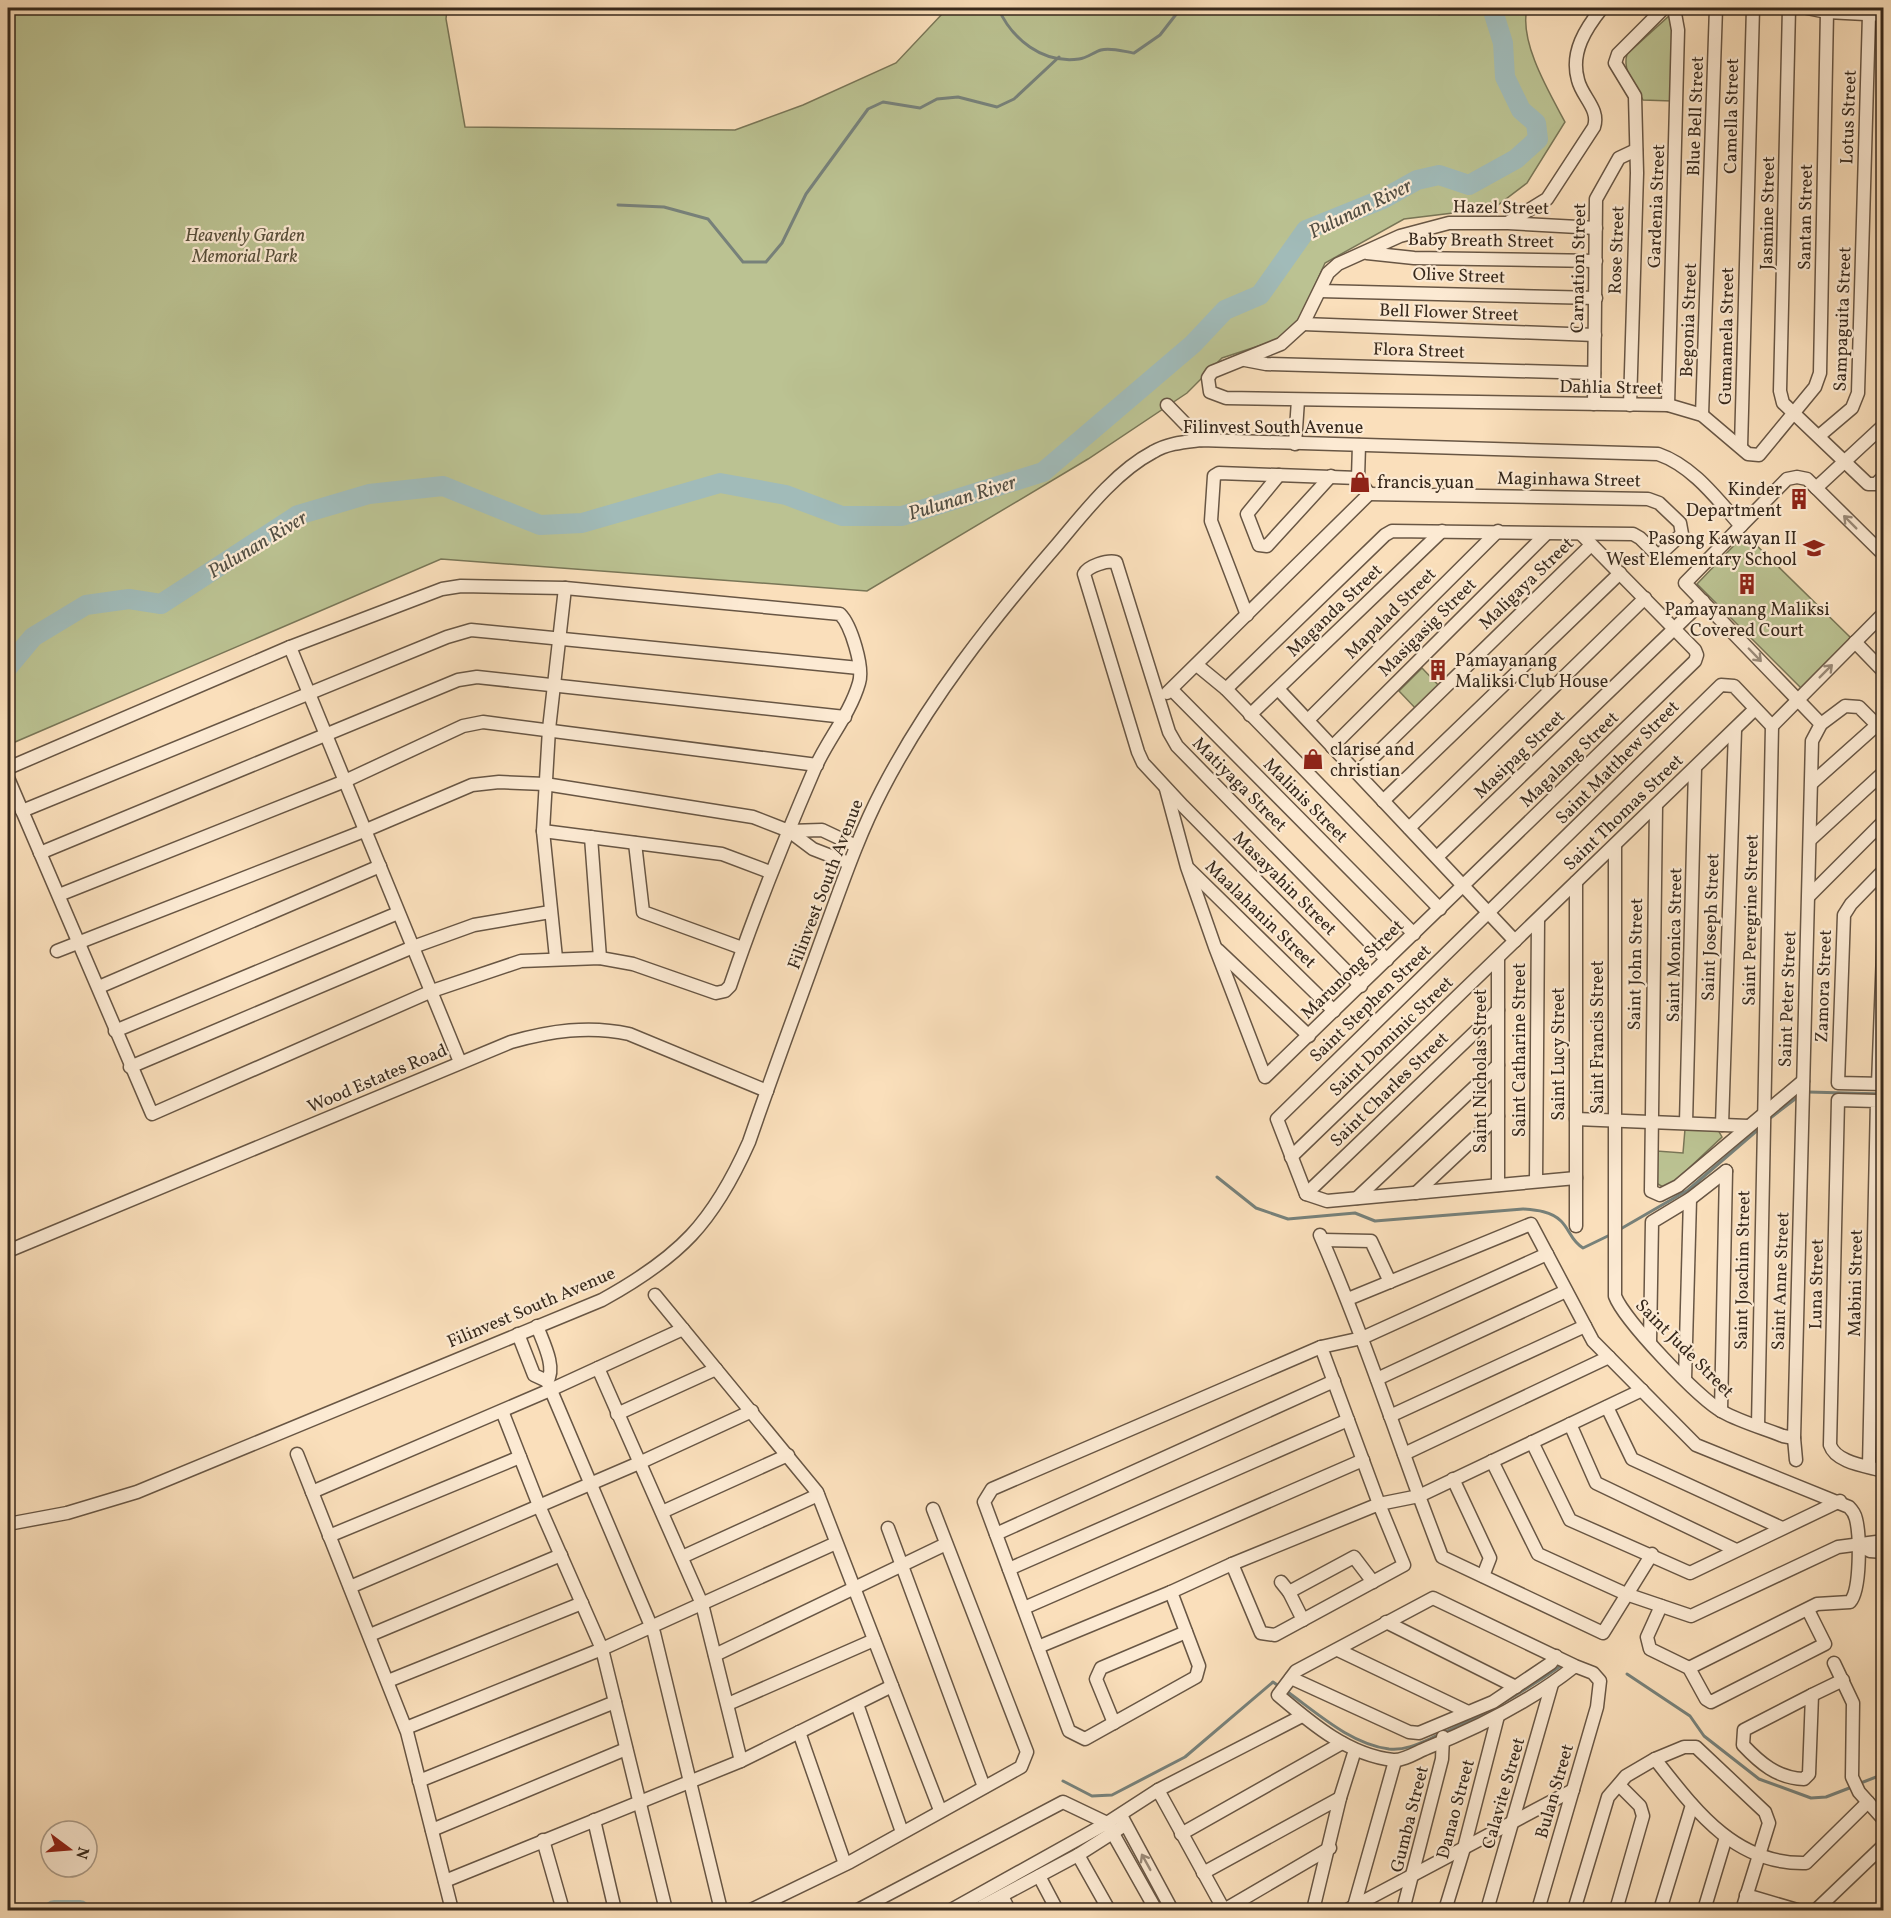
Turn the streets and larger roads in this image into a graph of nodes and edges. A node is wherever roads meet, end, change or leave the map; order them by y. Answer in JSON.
{"nodes":[{"id":1,"x":1602,"y":8,"type":"edge"},
{"id":2,"x":1664,"y":8,"type":"edge"},
{"id":3,"x":1674,"y":8,"type":"edge"},
{"id":4,"x":1716,"y":8,"type":"edge"},
{"id":5,"x":1753,"y":8,"type":"edge"},
{"id":6,"x":1789,"y":8,"type":"edge"},
{"id":7,"x":1808,"y":8,"type":"edge"},
{"id":8,"x":1827,"y":12,"type":"junction"},
{"id":9,"x":1869,"y":15,"type":"junction"},
{"id":10,"x":1884,"y":15,"type":"edge"},
{"id":11,"x":1636,"y":150,"type":"junction"},
{"id":12,"x":1863,"y":221,"type":"joint"},
{"id":13,"x":1508,"y":223,"type":"junction"},
{"id":14,"x":1709,"y":226,"type":"joint"},
{"id":15,"x":1746,"y":226,"type":"joint"},
{"id":16,"x":1596,"y":228,"type":"junction"},
{"id":17,"x":1364,"y":252,"type":"junction"},
{"id":18,"x":1596,"y":261,"type":"junction"},
{"id":19,"x":1320,"y":291,"type":"junction"},
{"id":20,"x":1596,"y":298,"type":"junction"},
{"id":21,"x":1303,"y":324,"type":"junction"},
{"id":22,"x":1595,"y":335,"type":"junction"},
{"id":23,"x":1243,"y":359,"type":"junction"},
{"id":24,"x":1594,"y":373,"type":"junction"},
{"id":25,"x":1226,"y":398,"type":"joint"},
{"id":26,"x":1298,"y":400,"type":"junction"},
{"id":27,"x":1594,"y":404,"type":"junction"},
{"id":28,"x":1167,"y":405,"type":"dead end"},
{"id":29,"x":1630,"y":405,"type":"junction"},
{"id":30,"x":1668,"y":405,"type":"junction"},
{"id":31,"x":1794,"y":414,"type":"junction"},
{"id":32,"x":1702,"y":415,"type":"junction"},
{"id":33,"x":1884,"y":425,"type":"edge"},
{"id":34,"x":1820,"y":436,"type":"junction"},
{"id":35,"x":1201,"y":441,"type":"junction"},
{"id":36,"x":1295,"y":444,"type":"junction"},
{"id":37,"x":1359,"y":445,"type":"junction"},
{"id":38,"x":1741,"y":447,"type":"junction"},
{"id":39,"x":1844,"y":463,"type":"junction"},
{"id":40,"x":1279,"y":475,"type":"junction"},
{"id":41,"x":1331,"y":476,"type":"junction"},
{"id":42,"x":1884,"y":476,"type":"edge"},
{"id":43,"x":1358,"y":478,"type":"junction"},
{"id":44,"x":1816,"y":488,"type":"junction"},
{"id":45,"x":1369,"y":494,"type":"junction"},
{"id":46,"x":1741,"y":526,"type":"junction"},
{"id":47,"x":1442,"y":531,"type":"junction"},
{"id":48,"x":1498,"y":531,"type":"junction"},
{"id":49,"x":1546,"y":534,"type":"junction"},
{"id":50,"x":1582,"y":535,"type":"junction"},
{"id":51,"x":1591,"y":545,"type":"junction"},
{"id":52,"x":1884,"y":555,"type":"edge"},
{"id":53,"x":1620,"y":573,"type":"junction"},
{"id":54,"x":565,"y":588,"type":"junction"},
{"id":55,"x":1645,"y":598,"type":"junction"},
{"id":56,"x":1703,"y":602,"type":"junction"},
{"id":57,"x":1884,"y":613,"type":"edge"},
{"id":58,"x":1246,"y":615,"type":"junction"},
{"id":59,"x":1675,"y":628,"type":"junction"},
{"id":60,"x":560,"y":638,"type":"junction"},
{"id":61,"x":1855,"y":642,"type":"junction"},
{"id":62,"x":290,"y":647,"type":"junction"},
{"id":63,"x":1198,"y":666,"type":"junction"},
{"id":64,"x":859,"y":668,"type":"junction"},
{"id":65,"x":1884,"y":672,"type":"edge"},
{"id":66,"x":554,"y":686,"type":"junction"},
{"id":67,"x":1278,"y":688,"type":"junction"},
{"id":68,"x":1226,"y":689,"type":"junction"},
{"id":69,"x":1173,"y":690,"type":"junction"},
{"id":70,"x":309,"y":693,"type":"junction"},
{"id":71,"x":1160,"y":697,"type":"junction"},
{"id":72,"x":1797,"y":699,"type":"junction"},
{"id":73,"x":1755,"y":709,"type":"junction"},
{"id":74,"x":1250,"y":715,"type":"junction"},
{"id":75,"x":845,"y":717,"type":"junction"},
{"id":76,"x":1308,"y":720,"type":"junction"},
{"id":77,"x":1821,"y":724,"type":"junction"},
{"id":78,"x":1772,"y":726,"type":"junction"},
{"id":79,"x":1880,"y":728,"type":"edge"},
{"id":80,"x":549,"y":729,"type":"junction"},
{"id":81,"x":1735,"y":730,"type":"junction"},
{"id":82,"x":327,"y":736,"type":"junction"},
{"id":83,"x":1332,"y":747,"type":"junction"},
{"id":84,"x":817,"y":765,"type":"junction"},
{"id":85,"x":8,"y":768,"type":"edge"},
{"id":86,"x":1695,"y":768,"type":"junction"},
{"id":87,"x":1884,"y":772,"type":"edge"},
{"id":88,"x":1357,"y":773,"type":"junction"},
{"id":89,"x":8,"y":778,"type":"edge"},
{"id":90,"x":345,"y":781,"type":"junction"},
{"id":91,"x":1812,"y":783,"type":"junction"},
{"id":92,"x":545,"y":784,"type":"junction"},
{"id":93,"x":1166,"y":789,"type":"junction"},
{"id":94,"x":1383,"y":801,"type":"junction"},
{"id":95,"x":1656,"y":806,"type":"junction"},
{"id":96,"x":22,"y":811,"type":"junction"},
{"id":97,"x":1884,"y":821,"type":"edge"},
{"id":98,"x":1409,"y":828,"type":"junction"},
{"id":99,"x":364,"y":831,"type":"junction"},
{"id":100,"x":543,"y":831,"type":"junction"},
{"id":101,"x":789,"y":831,"type":"junction"},
{"id":102,"x":591,"y":837,"type":"junction"},
{"id":103,"x":1810,"y":839,"type":"junction"},
{"id":104,"x":635,"y":843,"type":"junction"},
{"id":105,"x":1615,"y":845,"type":"junction"},
{"id":106,"x":856,"y":846,"type":"junction"},
{"id":107,"x":40,"y":853,"type":"junction"},
{"id":108,"x":1437,"y":857,"type":"junction"},
{"id":109,"x":849,"y":863,"type":"junction"},
{"id":110,"x":380,"y":866,"type":"junction"},
{"id":111,"x":1187,"y":867,"type":"junction"},
{"id":112,"x":1884,"y":870,"type":"edge"},
{"id":113,"x":770,"y":872,"type":"junction"},
{"id":114,"x":1576,"y":882,"type":"junction"},
{"id":115,"x":1464,"y":886,"type":"junction"},
{"id":116,"x":59,"y":895,"type":"junction"},
{"id":117,"x":1809,"y":896,"type":"junction"},
{"id":118,"x":1440,"y":909,"type":"junction"},
{"id":119,"x":550,"y":912,"type":"junction"},
{"id":120,"x":398,"y":913,"type":"junction"},
{"id":121,"x":1489,"y":913,"type":"junction"},
{"id":122,"x":1538,"y":920,"type":"junction"},
{"id":123,"x":1884,"y":927,"type":"edge"},
{"id":124,"x":1414,"y":934,"type":"junction"},
{"id":125,"x":1515,"y":941,"type":"junction"},
{"id":126,"x":80,"y":942,"type":"junction"},
{"id":127,"x":413,"y":947,"type":"junction"},
{"id":128,"x":1215,"y":947,"type":"junction"},
{"id":129,"x":742,"y":948,"type":"junction"},
{"id":130,"x":57,"y":951,"type":"dead end"},
{"id":131,"x":556,"y":958,"type":"junction"},
{"id":132,"x":600,"y":958,"type":"junction"},
{"id":133,"x":1498,"y":958,"type":"junction"},
{"id":134,"x":1387,"y":960,"type":"junction"},
{"id":135,"x":1361,"y":986,"type":"junction"},
{"id":136,"x":99,"y":987,"type":"junction"},
{"id":137,"x":432,"y":991,"type":"junction"},
{"id":138,"x":1498,"y":1010,"type":"junction"},
{"id":139,"x":1334,"y":1011,"type":"junction"},
{"id":140,"x":115,"y":1031,"type":"junction"},
{"id":141,"x":1309,"y":1036,"type":"junction"},
{"id":142,"x":460,"y":1062,"type":"junction"},
{"id":143,"x":1498,"y":1065,"type":"junction"},
{"id":144,"x":130,"y":1067,"type":"junction"},
{"id":145,"x":1803,"y":1084,"type":"junction"},
{"id":146,"x":1881,"y":1084,"type":"edge"},
{"id":147,"x":767,"y":1091,"type":"junction"},
{"id":148,"x":1877,"y":1101,"type":"joint"},
{"id":149,"x":1802,"y":1102,"type":"joint"},
{"id":150,"x":1762,"y":1115,"type":"junction"},
{"id":151,"x":1498,"y":1116,"type":"junction"},
{"id":152,"x":1576,"y":1119,"type":"junction"},
{"id":153,"x":1615,"y":1120,"type":"junction"},
{"id":154,"x":1650,"y":1122,"type":"junction"},
{"id":155,"x":1686,"y":1123,"type":"junction"},
{"id":156,"x":1722,"y":1125,"type":"junction"},
{"id":157,"x":1748,"y":1126,"type":"junction"},
{"id":158,"x":1291,"y":1157,"type":"junction"},
{"id":159,"x":1576,"y":1178,"type":"junction"},
{"id":160,"x":1536,"y":1181,"type":"junction"},
{"id":161,"x":1498,"y":1185,"type":"junction"},
{"id":162,"x":1879,"y":1186,"type":"edge"},
{"id":163,"x":1416,"y":1193,"type":"junction"},
{"id":164,"x":1306,"y":1194,"type":"junction"},
{"id":165,"x":1357,"y":1198,"type":"junction"},
{"id":166,"x":1690,"y":1199,"type":"junction"},
{"id":167,"x":1576,"y":1226,"type":"dead end"},
{"id":168,"x":1615,"y":1233,"type":"joint"},
{"id":169,"x":8,"y":1251,"type":"edge"},
{"id":170,"x":1546,"y":1254,"type":"junction"},
{"id":171,"x":1390,"y":1282,"type":"junction"},
{"id":172,"x":1566,"y":1291,"type":"junction"},
{"id":173,"x":655,"y":1295,"type":"dead end"},
{"id":174,"x":1348,"y":1299,"type":"junction"},
{"id":175,"x":537,"y":1326,"type":"junction"},
{"id":176,"x":1585,"y":1326,"type":"junction"},
{"id":177,"x":683,"y":1329,"type":"junction"},
{"id":178,"x":518,"y":1334,"type":"junction"},
{"id":179,"x":1362,"y":1338,"type":"junction"},
{"id":180,"x":1650,"y":1342,"type":"junction"},
{"id":181,"x":1322,"y":1347,"type":"junction"},
{"id":182,"x":1609,"y":1357,"type":"junction"},
{"id":183,"x":598,"y":1368,"type":"junction"},
{"id":184,"x":716,"y":1369,"type":"junction"},
{"id":185,"x":1377,"y":1379,"type":"junction"},
{"id":186,"x":1685,"y":1379,"type":"junction"},
{"id":187,"x":1334,"y":1381,"type":"junction"},
{"id":188,"x":548,"y":1385,"type":"junction"},
{"id":189,"x":1642,"y":1390,"type":"junction"},
{"id":190,"x":1607,"y":1407,"type":"junction"},
{"id":191,"x":502,"y":1411,"type":"junction"},
{"id":192,"x":752,"y":1411,"type":"junction"},
{"id":193,"x":1721,"y":1411,"type":"junction"},
{"id":194,"x":617,"y":1414,"type":"junction"},
{"id":195,"x":1390,"y":1416,"type":"junction"},
{"id":196,"x":1348,"y":1420,"type":"junction"},
{"id":197,"x":1570,"y":1424,"type":"junction"},
{"id":198,"x":1758,"y":1426,"type":"junction"},
{"id":199,"x":1794,"y":1438,"type":"junction"},
{"id":200,"x":1532,"y":1442,"type":"junction"},
{"id":201,"x":297,"y":1454,"type":"dead end"},
{"id":202,"x":1404,"y":1454,"type":"junction"},
{"id":203,"x":788,"y":1455,"type":"junction"},
{"id":204,"x":520,"y":1457,"type":"junction"},
{"id":205,"x":1363,"y":1460,"type":"junction"},
{"id":206,"x":1796,"y":1460,"type":"dead end"},
{"id":207,"x":1492,"y":1461,"type":"junction"},
{"id":208,"x":639,"y":1463,"type":"junction"},
{"id":209,"x":1869,"y":1467,"type":"junction"},
{"id":210,"x":1884,"y":1471,"type":"edge"},
{"id":211,"x":1453,"y":1479,"type":"junction"},
{"id":212,"x":589,"y":1485,"type":"junction"},
{"id":213,"x":312,"y":1492,"type":"junction"},
{"id":214,"x":818,"y":1495,"type":"junction"},
{"id":215,"x":1419,"y":1496,"type":"junction"},
{"id":216,"x":1840,"y":1501,"type":"junction"},
{"id":217,"x":1379,"y":1503,"type":"junction"},
{"id":218,"x":539,"y":1506,"type":"junction"},
{"id":219,"x":933,"y":1509,"type":"dead end"},
{"id":220,"x":662,"y":1512,"type":"junction"},
{"id":221,"x":8,"y":1524,"type":"edge"},
{"id":222,"x":888,"y":1528,"type":"dead end"},
{"id":223,"x":1782,"y":1528,"type":"junction"},
{"id":224,"x":996,"y":1534,"type":"junction"},
{"id":225,"x":329,"y":1536,"type":"junction"},
{"id":226,"x":1884,"y":1541,"type":"edge"},
{"id":227,"x":836,"y":1543,"type":"junction"},
{"id":228,"x":946,"y":1544,"type":"junction"},
{"id":229,"x":1858,"y":1545,"type":"junction"},
{"id":230,"x":1736,"y":1550,"type":"junction"},
{"id":231,"x":1884,"y":1552,"type":"edge"},
{"id":232,"x":1652,"y":1554,"type":"junction"},
{"id":233,"x":561,"y":1555,"type":"junction"},
{"id":234,"x":681,"y":1557,"type":"junction"},
{"id":235,"x":1232,"y":1564,"type":"junction"},
{"id":236,"x":902,"y":1565,"type":"junction"},
{"id":237,"x":1009,"y":1569,"type":"junction"},
{"id":238,"x":1483,"y":1576,"type":"junction"},
{"id":239,"x":1373,"y":1582,"type":"junction"},
{"id":240,"x":350,"y":1587,"type":"junction"},
{"id":241,"x":854,"y":1588,"type":"junction"},
{"id":242,"x":1171,"y":1592,"type":"junction"},
{"id":243,"x":1626,"y":1594,"type":"junction"},
{"id":244,"x":582,"y":1603,"type":"junction"},
{"id":245,"x":702,"y":1604,"type":"junction"},
{"id":246,"x":1661,"y":1606,"type":"junction"},
{"id":247,"x":1024,"y":1608,"type":"junction"},
{"id":248,"x":1808,"y":1610,"type":"junction"},
{"id":249,"x":1303,"y":1620,"type":"junction"},
{"id":250,"x":1386,"y":1622,"type":"junction"},
{"id":251,"x":651,"y":1627,"type":"junction"},
{"id":252,"x":1186,"y":1632,"type":"junction"},
{"id":253,"x":370,"y":1635,"type":"junction"},
{"id":254,"x":874,"y":1640,"type":"junction"},
{"id":255,"x":1038,"y":1647,"type":"junction"},
{"id":256,"x":602,"y":1649,"type":"junction"},
{"id":257,"x":1338,"y":1650,"type":"junction"},
{"id":258,"x":716,"y":1655,"type":"junction"},
{"id":259,"x":1556,"y":1656,"type":"junction"},
{"id":260,"x":1834,"y":1663,"type":"dead end"},
{"id":261,"x":1575,"y":1666,"type":"junction"},
{"id":262,"x":1689,"y":1668,"type":"junction"},
{"id":263,"x":1843,"y":1680,"type":"junction"},
{"id":264,"x":388,"y":1681,"type":"junction"},
{"id":265,"x":1552,"y":1684,"type":"junction"},
{"id":266,"x":892,"y":1686,"type":"junction"},
{"id":267,"x":1285,"y":1686,"type":"junction"},
{"id":268,"x":1516,"y":1687,"type":"junction"},
{"id":269,"x":1812,"y":1695,"type":"junction"},
{"id":270,"x":615,"y":1702,"type":"junction"},
{"id":271,"x":728,"y":1704,"type":"junction"},
{"id":272,"x":857,"y":1704,"type":"junction"},
{"id":273,"x":1468,"y":1712,"type":"junction"},
{"id":274,"x":1302,"y":1716,"type":"junction"},
{"id":275,"x":1498,"y":1716,"type":"junction"},
{"id":276,"x":1114,"y":1723,"type":"junction"},
{"id":277,"x":405,"y":1728,"type":"junction"},
{"id":278,"x":799,"y":1732,"type":"junction"},
{"id":279,"x":1442,"y":1733,"type":"junction"},
{"id":280,"x":1342,"y":1743,"type":"junction"},
{"id":281,"x":626,"y":1749,"type":"junction"},
{"id":282,"x":1355,"y":1750,"type":"junction"},
{"id":283,"x":1655,"y":1759,"type":"junction"},
{"id":284,"x":741,"y":1761,"type":"junction"},
{"id":285,"x":1395,"y":1761,"type":"junction"},
{"id":286,"x":419,"y":1780,"type":"junction"},
{"id":287,"x":691,"y":1780,"type":"junction"},
{"id":288,"x":1619,"y":1785,"type":"junction"},
{"id":289,"x":984,"y":1787,"type":"junction"},
{"id":290,"x":1158,"y":1790,"type":"junction"},
{"id":291,"x":1573,"y":1790,"type":"junction"},
{"id":292,"x":1340,"y":1798,"type":"junction"},
{"id":293,"x":639,"y":1802,"type":"junction"},
{"id":294,"x":1868,"y":1802,"type":"junction"},
{"id":295,"x":1692,"y":1805,"type":"junction"},
{"id":296,"x":940,"y":1810,"type":"junction"},
{"id":297,"x":1119,"y":1813,"type":"junction"},
{"id":298,"x":594,"y":1820,"type":"junction"},
{"id":299,"x":1884,"y":1820,"type":"edge"},
{"id":300,"x":1514,"y":1821,"type":"junction"},
{"id":301,"x":1125,"y":1825,"type":"junction"},
{"id":302,"x":1110,"y":1828,"type":"junction"},
{"id":303,"x":432,"y":1830,"type":"junction"},
{"id":304,"x":902,"y":1832,"type":"junction"},
{"id":305,"x":1181,"y":1834,"type":"junction"},
{"id":306,"x":1726,"y":1837,"type":"junction"},
{"id":307,"x":543,"y":1840,"type":"junction"},
{"id":308,"x":1884,"y":1845,"type":"edge"},
{"id":309,"x":1330,"y":1848,"type":"junction"},
{"id":310,"x":1464,"y":1848,"type":"junction"},
{"id":311,"x":1078,"y":1855,"type":"junction"},
{"id":312,"x":1758,"y":1856,"type":"junction"},
{"id":313,"x":845,"y":1864,"type":"junction"},
{"id":314,"x":1203,"y":1873,"type":"junction"},
{"id":315,"x":1414,"y":1875,"type":"junction"},
{"id":316,"x":1039,"y":1876,"type":"junction"},
{"id":317,"x":445,"y":1881,"type":"junction"},
{"id":318,"x":1746,"y":1895,"type":"junction"},
{"id":319,"x":1002,"y":1896,"type":"junction"},
{"id":320,"x":1351,"y":1909,"type":"edge"},
{"id":321,"x":1224,"y":1910,"type":"edge"},
{"id":322,"x":453,"y":1911,"type":"edge"},
{"id":323,"x":562,"y":1911,"type":"edge"},
{"id":324,"x":615,"y":1911,"type":"edge"},
{"id":325,"x":666,"y":1911,"type":"edge"},
{"id":326,"x":722,"y":1911,"type":"edge"},
{"id":327,"x":752,"y":1911,"type":"edge"},
{"id":328,"x":858,"y":1911,"type":"edge"},
{"id":329,"x":951,"y":1911,"type":"edge"},
{"id":330,"x":975,"y":1911,"type":"edge"},
{"id":331,"x":1010,"y":1911,"type":"edge"},
{"id":332,"x":1057,"y":1911,"type":"edge"},
{"id":333,"x":1109,"y":1911,"type":"edge"},
{"id":334,"x":1156,"y":1911,"type":"edge"},
{"id":335,"x":1172,"y":1911,"type":"edge"},
{"id":336,"x":1313,"y":1911,"type":"edge"},
{"id":337,"x":1403,"y":1911,"type":"edge"},
{"id":338,"x":1445,"y":1911,"type":"edge"},
{"id":339,"x":1487,"y":1911,"type":"edge"},
{"id":340,"x":1538,"y":1911,"type":"edge"},
{"id":341,"x":1574,"y":1911,"type":"edge"},
{"id":342,"x":1616,"y":1911,"type":"edge"},
{"id":343,"x":1660,"y":1911,"type":"edge"},
{"id":344,"x":1704,"y":1911,"type":"edge"},
{"id":345,"x":1742,"y":1911,"type":"edge"},
{"id":346,"x":1797,"y":1911,"type":"edge"},
{"id":347,"x":1816,"y":1911,"type":"edge"}],
"edges":[{"from":1,"to":13,"type":"street"},
{"from":2,"to":11,"type":"street","name":"Rose Street"},
{"from":3,"to":30,"type":"street","name":"Gardenia Street"},
{"from":4,"to":14,"type":"street","name":"Blue Bell Street"},
{"from":5,"to":15,"type":"street","name":"Camella Street"},
{"from":6,"to":31,"type":"street","name":"Jasmine Street"},
{"from":7,"to":8,"type":"street"},
{"from":8,"to":9,"type":"street"},
{"from":8,"to":31,"type":"street","name":"Santan Street"},
{"from":9,"to":10,"type":"street"},
{"from":9,"to":12,"type":"street","name":"Lotus Street"},
{"from":11,"to":16,"type":"street","name":"Carnation Street"},
{"from":11,"to":29,"type":"street","name":"Rose Street"},
{"from":12,"to":34,"type":"street","name":"Sampaguita Street"},
{"from":13,"to":16,"type":"street","name":"Hazel Street"},
{"from":13,"to":17,"type":"street","name":"Hazel Street"},
{"from":14,"to":32,"type":"street","name":"Begonia Street"},
{"from":15,"to":38,"type":"street","name":"Gumamela Street"},
{"from":16,"to":18,"type":"street","name":"Carnation Street"},
{"from":17,"to":18,"type":"street","name":"Baby Breath Street"},
{"from":17,"to":19,"type":"street","name":"Hazel Street"},
{"from":18,"to":20,"type":"street","name":"Carnation Street"},
{"from":19,"to":20,"type":"street","name":"Olive Street"},
{"from":19,"to":21,"type":"street","name":"Hazel Street"},
{"from":20,"to":22,"type":"street","name":"Carnation Street"},
{"from":21,"to":22,"type":"street","name":"Bell Flower Street"},
{"from":21,"to":23,"type":"street","name":"Hazel Street"},
{"from":22,"to":24,"type":"street","name":"Carnation Street"},
{"from":23,"to":24,"type":"street","name":"Flora Street"},
{"from":23,"to":25,"type":"street","name":"Hazel Street"},
{"from":24,"to":27,"type":"street","name":"Carnation Street"},
{"from":25,"to":26,"type":"street","name":"Dahlia Street"},
{"from":26,"to":27,"type":"street","name":"Dahlia Street"},
{"from":26,"to":36,"type":"street"},
{"from":27,"to":29,"type":"street","name":"Dahlia Street"},
{"from":28,"to":35,"type":"street"},
{"from":29,"to":30,"type":"street","name":"Dahlia Street"},
{"from":30,"to":32,"type":"street","name":"Dahlia Street"},
{"from":31,"to":34,"type":"street"},
{"from":31,"to":38,"type":"street"},
{"from":32,"to":38,"type":"street","name":"Dahlia Street"},
{"from":33,"to":39,"type":"street"},
{"from":34,"to":39,"type":"street"},
{"from":35,"to":36,"type":"street","name":"Filinvest South Avenue"},
{"from":35,"to":106,"type":"street","name":"Filinvest South Avenue"},
{"from":36,"to":37,"type":"street","name":"Filinvest South Avenue"},
{"from":37,"to":43,"type":"street"},
{"from":37,"to":46,"type":"street","name":"Filinvest South Avenue"},
{"from":39,"to":42,"type":"street"},
{"from":39,"to":44,"type":"street"},
{"from":40,"to":41,"type":"street"},
{"from":40,"to":41,"type":"street"},
{"from":40,"to":58,"type":"street"},
{"from":41,"to":43,"type":"street"},
{"from":43,"to":45,"type":"street"},
{"from":44,"to":46,"type":"street"},
{"from":52,"to":44,"type":"street","one_way":true},
{"from":45,"to":50,"type":"street","name":"Maginhawa Street"},
{"from":45,"to":58,"type":"street"},
{"from":46,"to":56,"type":"street"},
{"from":47,"to":48,"type":"street"},
{"from":47,"to":67,"type":"street","name":"Maganda Street"},
{"from":47,"to":68,"type":"street"},
{"from":48,"to":49,"type":"street"},
{"from":48,"to":76,"type":"street","name":"Mapalad Street"},
{"from":49,"to":50,"type":"street"},
{"from":49,"to":83,"type":"street","name":"Masigasig Street"},
{"from":50,"to":51,"type":"street"},
{"from":51,"to":53,"type":"street"},
{"from":51,"to":88,"type":"street","name":"Maligaya Street"},
{"from":53,"to":55,"type":"street"},
{"from":53,"to":94,"type":"street"},
{"from":54,"to":60,"type":"street"},
{"from":54,"to":62,"type":"street"},
{"from":54,"to":64,"type":"street"},
{"from":55,"to":59,"type":"street"},
{"from":55,"to":98,"type":"street"},
{"from":56,"to":59,"type":"street","name":"Masipag Street"},
{"from":56,"to":72,"type":"street","one_way":true},
{"from":57,"to":61,"type":"street"},
{"from":58,"to":63,"type":"street"},
{"from":59,"to":108,"type":"street","name":"Masipag Street"},
{"from":59,"to":115,"type":"street","name":"Magalang Street"},
{"from":60,"to":64,"type":"street"},
{"from":60,"to":66,"type":"street"},
{"from":60,"to":70,"type":"street"},
{"from":61,"to":65,"type":"street"},
{"from":72,"to":61,"type":"street","one_way":true},
{"from":62,"to":70,"type":"street"},
{"from":62,"to":85,"type":"street"},
{"from":63,"to":68,"type":"street"},
{"from":63,"to":69,"type":"street"},
{"from":64,"to":75,"type":"street"},
{"from":66,"to":75,"type":"street"},
{"from":66,"to":80,"type":"street"},
{"from":66,"to":82,"type":"street"},
{"from":67,"to":74,"type":"street","name":"Maganda Street"},
{"from":67,"to":76,"type":"street"},
{"from":68,"to":74,"type":"street"},
{"from":69,"to":71,"type":"street"},
{"from":69,"to":124,"type":"street","name":"Malinis Street"},
{"from":70,"to":82,"type":"street"},
{"from":70,"to":96,"type":"street"},
{"from":71,"to":93,"type":"street","name":"Matiyaga Street"},
{"from":71,"to":134,"type":"street","name":"Matiyaga Street"},
{"from":72,"to":77,"type":"street"},
{"from":72,"to":78,"type":"street"},
{"from":73,"to":78,"type":"street","name":"Saint Matthew Street"},
{"from":73,"to":81,"type":"street","name":"Saint Thomas Street"},
{"from":73,"to":121,"type":"street","name":"Saint Matthew Street"},
{"from":74,"to":118,"type":"street"},
{"from":75,"to":84,"type":"street"},
{"from":76,"to":83,"type":"street"},
{"from":77,"to":79,"type":"street"},
{"from":77,"to":91,"type":"street","name":"Saint Peter Street"},
{"from":78,"to":150,"type":"street","name":"Saint Peregrine Street"},
{"from":79,"to":91,"type":"street"},
{"from":80,"to":84,"type":"street"},
{"from":80,"to":90,"type":"street"},
{"from":80,"to":92,"type":"street"},
{"from":81,"to":86,"type":"street","name":"Saint Thomas Street"},
{"from":81,"to":156,"type":"street","name":"Saint Joseph Street"},
{"from":82,"to":90,"type":"street"},
{"from":82,"to":107,"type":"street"},
{"from":83,"to":88,"type":"street"},
{"from":84,"to":101,"type":"street"},
{"from":86,"to":95,"type":"street","name":"Saint Thomas Street"},
{"from":86,"to":155,"type":"street","name":"Saint Monica Street"},
{"from":87,"to":103,"type":"street"},
{"from":88,"to":94,"type":"street"},
{"from":89,"to":96,"type":"street"},
{"from":90,"to":99,"type":"street"},
{"from":90,"to":116,"type":"street"},
{"from":91,"to":103,"type":"street","name":"Saint Peter Street"},
{"from":92,"to":99,"type":"street"},
{"from":92,"to":100,"type":"street"},
{"from":92,"to":101,"type":"street"},
{"from":93,"to":111,"type":"street"},
{"from":93,"to":135,"type":"street","name":"Masayahin Street"},
{"from":94,"to":98,"type":"street"},
{"from":95,"to":105,"type":"street","name":"Saint Thomas Street"},
{"from":95,"to":154,"type":"street","name":"Saint John Street"},
{"from":96,"to":107,"type":"street"},
{"from":97,"to":117,"type":"street"},
{"from":98,"to":108,"type":"street"},
{"from":99,"to":110,"type":"street"},
{"from":99,"to":126,"type":"street"},
{"from":100,"to":102,"type":"street"},
{"from":100,"to":119,"type":"street"},
{"from":101,"to":106,"type":"street"},
{"from":101,"to":109,"type":"street"},
{"from":101,"to":113,"type":"street"},
{"from":102,"to":104,"type":"street"},
{"from":102,"to":132,"type":"street"},
{"from":103,"to":117,"type":"street","name":"Saint Peter Street"},
{"from":104,"to":113,"type":"street"},
{"from":104,"to":129,"type":"street"},
{"from":105,"to":114,"type":"street","name":"Saint Thomas Street"},
{"from":105,"to":153,"type":"street","name":"Saint Francis Street"},
{"from":106,"to":109,"type":"street","name":"Filinvest South Avenue"},
{"from":107,"to":116,"type":"street"},
{"from":108,"to":115,"type":"street"},
{"from":109,"to":147,"type":"street","name":"Filinvest South Avenue"},
{"from":110,"to":120,"type":"street"},
{"from":110,"to":136,"type":"street"},
{"from":111,"to":128,"type":"street"},
{"from":111,"to":139,"type":"street","name":"Maalahanin Street"},
{"from":112,"to":146,"type":"street","name":"Zamora Street"},
{"from":113,"to":129,"type":"street"},
{"from":114,"to":122,"type":"street","name":"Saint Thomas Street"},
{"from":114,"to":152,"type":"street","name":"Saint Lucy Street"},
{"from":115,"to":118,"type":"street","name":"Marunong Street"},
{"from":115,"to":121,"type":"street"},
{"from":116,"to":126,"type":"street"},
{"from":117,"to":145,"type":"street","name":"Saint Peter Street"},
{"from":118,"to":124,"type":"street","name":"Marunong Street"},
{"from":119,"to":127,"type":"street"},
{"from":119,"to":131,"type":"street"},
{"from":120,"to":127,"type":"street"},
{"from":120,"to":140,"type":"street"},
{"from":121,"to":125,"type":"street"},
{"from":121,"to":158,"type":"street","name":"Saint Stephen Street"},
{"from":122,"to":125,"type":"street","name":"Saint Thomas Street"},
{"from":122,"to":160,"type":"street","name":"Saint Catharine Street"},
{"from":123,"to":146,"type":"street"},
{"from":124,"to":134,"type":"street","name":"Marunong Street"},
{"from":125,"to":133,"type":"street","name":"Saint Dominic Street"},
{"from":126,"to":130,"type":"street"},
{"from":126,"to":136,"type":"street"},
{"from":127,"to":137,"type":"street"},
{"from":127,"to":144,"type":"street"},
{"from":128,"to":141,"type":"street"},
{"from":128,"to":141,"type":"street","name":"Marunong Street"},
{"from":129,"to":132,"type":"street"},
{"from":131,"to":132,"type":"street"},
{"from":131,"to":137,"type":"street"},
{"from":133,"to":138,"type":"street","name":"Saint Nicholas Street"},
{"from":133,"to":158,"type":"street","name":"Saint Dominic Street"},
{"from":134,"to":135,"type":"street","name":"Marunong Street"},
{"from":135,"to":139,"type":"street","name":"Marunong Street"},
{"from":136,"to":140,"type":"street"},
{"from":137,"to":142,"type":"street"},
{"from":137,"to":144,"type":"street"},
{"from":138,"to":143,"type":"street","name":"Saint Nicholas Street"},
{"from":138,"to":164,"type":"street","name":"Saint Charles Street"},
{"from":139,"to":141,"type":"street","name":"Marunong Street"},
{"from":140,"to":144,"type":"street"},
{"from":142,"to":147,"type":"street","name":"Wood Estates Road"},
{"from":142,"to":169,"type":"street","name":"Wood Estates Road"},
{"from":143,"to":151,"type":"street","name":"Saint Nicholas Street"},
{"from":143,"to":165,"type":"street"},
{"from":145,"to":149,"type":"street","name":"Saint Peter Street"},
{"from":145,"to":150,"type":"street"},
{"from":147,"to":175,"type":"street","name":"Filinvest South Avenue"},
{"from":148,"to":162,"type":"street","name":"Mabini Street"},
{"from":148,"to":209,"type":"street","name":"Luna Street"},
{"from":149,"to":199,"type":"street","name":"Saint Anne Street"},
{"from":150,"to":157,"type":"street"},
{"from":150,"to":198,"type":"street","name":"Saint Joachim Street"},
{"from":151,"to":161,"type":"street","name":"Saint Nicholas Street"},
{"from":151,"to":163,"type":"street"},
{"from":152,"to":153,"type":"street"},
{"from":152,"to":159,"type":"street","name":"Saint Lucy Street"},
{"from":153,"to":154,"type":"street"},
{"from":153,"to":168,"type":"street","name":"Saint Francis Street"},
{"from":154,"to":155,"type":"street"},
{"from":154,"to":157,"type":"street","name":"Saint John Street"},
{"from":155,"to":156,"type":"street"},
{"from":156,"to":157,"type":"street"},
{"from":158,"to":164,"type":"street"},
{"from":159,"to":160,"type":"street"},
{"from":159,"to":167,"type":"street","name":"Saint Lucy Street"},
{"from":160,"to":161,"type":"street"},
{"from":161,"to":163,"type":"street"},
{"from":162,"to":209,"type":"street","name":"Mabini Street"},
{"from":163,"to":165,"type":"street"},
{"from":164,"to":165,"type":"street"},
{"from":166,"to":180,"type":"street"},
{"from":166,"to":186,"type":"street"},
{"from":166,"to":193,"type":"street"},
{"from":168,"to":180,"type":"street","name":"Saint Jude Street"},
{"from":170,"to":171,"type":"street"},
{"from":170,"to":172,"type":"street"},
{"from":170,"to":179,"type":"street"},
{"from":171,"to":174,"type":"street"},
{"from":171,"to":174,"type":"street"},
{"from":172,"to":176,"type":"street"},
{"from":172,"to":185,"type":"street"},
{"from":173,"to":177,"type":"street"},
{"from":174,"to":179,"type":"street"},
{"from":175,"to":178,"type":"street","name":"Filinvest South Avenue"},
{"from":175,"to":188,"type":"street"},
{"from":176,"to":182,"type":"street"},
{"from":176,"to":195,"type":"street"},
{"from":177,"to":183,"type":"street"},
{"from":177,"to":184,"type":"street"},
{"from":178,"to":188,"type":"street"},
{"from":178,"to":221,"type":"street","name":"Filinvest South Avenue"},
{"from":179,"to":181,"type":"street"},
{"from":179,"to":185,"type":"street"},
{"from":180,"to":186,"type":"street","name":"Saint Jude Street"},
{"from":181,"to":187,"type":"street"},
{"from":181,"to":224,"type":"street"},
{"from":182,"to":189,"type":"street"},
{"from":182,"to":202,"type":"street"},
{"from":183,"to":188,"type":"street"},
{"from":183,"to":194,"type":"street"},
{"from":184,"to":192,"type":"street"},
{"from":184,"to":194,"type":"street"},
{"from":185,"to":195,"type":"street"},
{"from":186,"to":193,"type":"street","name":"Saint Jude Street"},
{"from":187,"to":196,"type":"street"},
{"from":187,"to":224,"type":"street"},
{"from":188,"to":191,"type":"street"},
{"from":188,"to":212,"type":"street"},
{"from":189,"to":190,"type":"street"},
{"from":189,"to":216,"type":"street"},
{"from":190,"to":197,"type":"street"},
{"from":190,"to":223,"type":"street"},
{"from":191,"to":204,"type":"street"},
{"from":191,"to":213,"type":"street"},
{"from":192,"to":203,"type":"street"},
{"from":192,"to":208,"type":"street"},
{"from":193,"to":198,"type":"street","name":"Saint Jude Street"},
{"from":194,"to":208,"type":"street"},
{"from":195,"to":202,"type":"street"},
{"from":196,"to":205,"type":"street"},
{"from":196,"to":237,"type":"street"},
{"from":197,"to":200,"type":"street"},
{"from":197,"to":230,"type":"street"},
{"from":198,"to":199,"type":"street","name":"Saint Jude Street"},
{"from":199,"to":206,"type":"street","name":"Saint Anne Street"},
{"from":200,"to":207,"type":"street"},
{"from":200,"to":232,"type":"street"},
{"from":201,"to":213,"type":"street"},
{"from":202,"to":215,"type":"street"},
{"from":203,"to":214,"type":"street"},
{"from":203,"to":220,"type":"street"},
{"from":204,"to":218,"type":"street"},
{"from":204,"to":225,"type":"street"},
{"from":205,"to":217,"type":"street"},
{"from":205,"to":247,"type":"street"},
{"from":207,"to":211,"type":"street"},
{"from":207,"to":243,"type":"street"},
{"from":208,"to":212,"type":"street"},
{"from":208,"to":220,"type":"street"},
{"from":209,"to":210,"type":"street","name":"Luna Street"},
{"from":211,"to":215,"type":"street"},
{"from":211,"to":238,"type":"street"},
{"from":212,"to":218,"type":"street"},
{"from":212,"to":251,"type":"street"},
{"from":213,"to":225,"type":"street"},
{"from":214,"to":227,"type":"street"},
{"from":214,"to":234,"type":"street"},
{"from":215,"to":217,"type":"street"},
{"from":215,"to":238,"type":"street"},
{"from":216,"to":223,"type":"street"},
{"from":216,"to":229,"type":"street"},
{"from":217,"to":235,"type":"street"},
{"from":217,"to":239,"type":"street"},
{"from":218,"to":233,"type":"street"},
{"from":218,"to":240,"type":"street"},
{"from":219,"to":228,"type":"street"},
{"from":220,"to":234,"type":"street"},
{"from":222,"to":236,"type":"street"},
{"from":223,"to":230,"type":"street"},
{"from":224,"to":237,"type":"street"},
{"from":225,"to":240,"type":"street"},
{"from":226,"to":229,"type":"street"},
{"from":227,"to":241,"type":"street"},
{"from":227,"to":245,"type":"street"},
{"from":228,"to":236,"type":"street"},
{"from":228,"to":289,"type":"street"},
{"from":229,"to":231,"type":"street"},
{"from":229,"to":246,"type":"street"},
{"from":229,"to":248,"type":"street"},
{"from":230,"to":232,"type":"street"},
{"from":232,"to":243,"type":"street"},
{"from":233,"to":244,"type":"street"},
{"from":233,"to":253,"type":"street"},
{"from":234,"to":245,"type":"street"},
{"from":235,"to":242,"type":"street"},
{"from":235,"to":249,"type":"street"},
{"from":236,"to":241,"type":"street"},
{"from":236,"to":289,"type":"street"},
{"from":237,"to":247,"type":"street"},
{"from":238,"to":243,"type":"street"},
{"from":239,"to":249,"type":"street"},
{"from":239,"to":249,"type":"street"},
{"from":240,"to":253,"type":"street"},
{"from":241,"to":254,"type":"street"},
{"from":241,"to":258,"type":"street"},
{"from":242,"to":252,"type":"street"},
{"from":242,"to":255,"type":"street"},
{"from":243,"to":246,"type":"street"},
{"from":244,"to":256,"type":"street"},
{"from":244,"to":264,"type":"street"},
{"from":245,"to":251,"type":"street"},
{"from":245,"to":258,"type":"street"},
{"from":246,"to":262,"type":"street"},
{"from":247,"to":255,"type":"street"},
{"from":248,"to":262,"type":"street"},
{"from":248,"to":262,"type":"street"},
{"from":250,"to":257,"type":"street"},
{"from":250,"to":259,"type":"street"},
{"from":250,"to":268,"type":"street"},
{"from":251,"to":256,"type":"street"},
{"from":251,"to":287,"type":"street"},
{"from":252,"to":276,"type":"street"},
{"from":252,"to":276,"type":"street"},
{"from":253,"to":264,"type":"street"},
{"from":254,"to":266,"type":"street"},
{"from":254,"to":271,"type":"street"},
{"from":255,"to":276,"type":"street"},
{"from":256,"to":270,"type":"street"},
{"from":256,"to":277,"type":"street"},
{"from":257,"to":267,"type":"street"},
{"from":257,"to":273,"type":"street"},
{"from":258,"to":271,"type":"street"},
{"from":259,"to":261,"type":"street"},
{"from":259,"to":268,"type":"street"},
{"from":260,"to":263,"type":"street"},
{"from":261,"to":265,"type":"street"},
{"from":261,"to":291,"type":"street","name":"Bulan Street"},
{"from":263,"to":269,"type":"street"},
{"from":263,"to":294,"type":"street"},
{"from":264,"to":277,"type":"street"},
{"from":265,"to":275,"type":"street"},
{"from":265,"to":300,"type":"street","name":"Calavite Street"},
{"from":266,"to":272,"type":"street"},
{"from":266,"to":296,"type":"street"},
{"from":267,"to":274,"type":"street"},
{"from":267,"to":279,"type":"street"},
{"from":268,"to":273,"type":"street"},
{"from":269,"to":269,"type":"street"},
{"from":270,"to":281,"type":"street"},
{"from":270,"to":286,"type":"street"},
{"from":271,"to":284,"type":"street"},
{"from":272,"to":278,"type":"street"},
{"from":272,"to":304,"type":"street"},
{"from":273,"to":279,"type":"street"},
{"from":274,"to":280,"type":"street"},
{"from":274,"to":290,"type":"street"},
{"from":275,"to":279,"type":"street"},
{"from":275,"to":310,"type":"street","name":"Danao Street"},
{"from":277,"to":286,"type":"street"},
{"from":278,"to":284,"type":"street"},
{"from":278,"to":313,"type":"street"},
{"from":279,"to":285,"type":"street"},
{"from":279,"to":315,"type":"street","name":"Gumba Street"},
{"from":280,"to":282,"type":"street"},
{"from":280,"to":305,"type":"street"},
{"from":281,"to":293,"type":"street"},
{"from":281,"to":303,"type":"street"},
{"from":282,"to":285,"type":"street"},
{"from":282,"to":292,"type":"street"},
{"from":283,"to":288,"type":"street"},
{"from":283,"to":295,"type":"street"},
{"from":283,"to":312,"type":"street"},
{"from":284,"to":287,"type":"street"},
{"from":285,"to":320,"type":"street"},
{"from":286,"to":303,"type":"street"},
{"from":287,"to":293,"type":"street"},
{"from":287,"to":326,"type":"street"},
{"from":288,"to":341,"type":"street"},
{"from":288,"to":342,"type":"street"},
{"from":289,"to":296,"type":"street"},
{"from":290,"to":297,"type":"street"},
{"from":290,"to":305,"type":"street"},
{"from":291,"to":300,"type":"street"},
{"from":291,"to":340,"type":"street","name":"Bulan Street"},
{"from":292,"to":309,"type":"street"},
{"from":292,"to":314,"type":"street"},
{"from":293,"to":298,"type":"street"},
{"from":293,"to":325,"type":"street"},
{"from":294,"to":299,"type":"street"},
{"from":294,"to":312,"type":"street"},
{"from":295,"to":306,"type":"street"},
{"from":295,"to":343,"type":"street"},
{"from":296,"to":304,"type":"street"},
{"from":297,"to":301,"type":"street"},
{"from":297,"to":302,"type":"street"},
{"from":298,"to":307,"type":"street"},
{"from":298,"to":324,"type":"street"},
{"from":300,"to":310,"type":"street"},
{"from":300,"to":339,"type":"street","name":"Calavite Street"},
{"from":301,"to":302,"type":"street"},
{"from":335,"to":301,"type":"street","one_way":true},
{"from":302,"to":311,"type":"street"},
{"from":302,"to":328,"type":"street"},
{"from":302,"to":329,"type":"street"},
{"from":302,"to":334,"type":"street"},
{"from":303,"to":317,"type":"street"},
{"from":304,"to":313,"type":"street"},
{"from":305,"to":314,"type":"street"},
{"from":306,"to":312,"type":"street"},
{"from":306,"to":344,"type":"street"},
{"from":307,"to":317,"type":"street"},
{"from":307,"to":323,"type":"street"},
{"from":308,"to":347,"type":"street"},
{"from":309,"to":321,"type":"street"},
{"from":309,"to":336,"type":"street"},
{"from":310,"to":315,"type":"street"},
{"from":310,"to":338,"type":"street","name":"Danao Street"},
{"from":311,"to":316,"type":"street"},
{"from":311,"to":333,"type":"street"},
{"from":312,"to":318,"type":"street"},
{"from":313,"to":327,"type":"street"},
{"from":314,"to":321,"type":"street"},
{"from":315,"to":320,"type":"street"},
{"from":315,"to":337,"type":"street","name":"Gumba Street"},
{"from":316,"to":319,"type":"street"},
{"from":316,"to":332,"type":"street"},
{"from":317,"to":322,"type":"street"},
{"from":318,"to":345,"type":"street"},
{"from":318,"to":346,"type":"street"},
{"from":319,"to":330,"type":"street"},
{"from":319,"to":331,"type":"street"}]}
